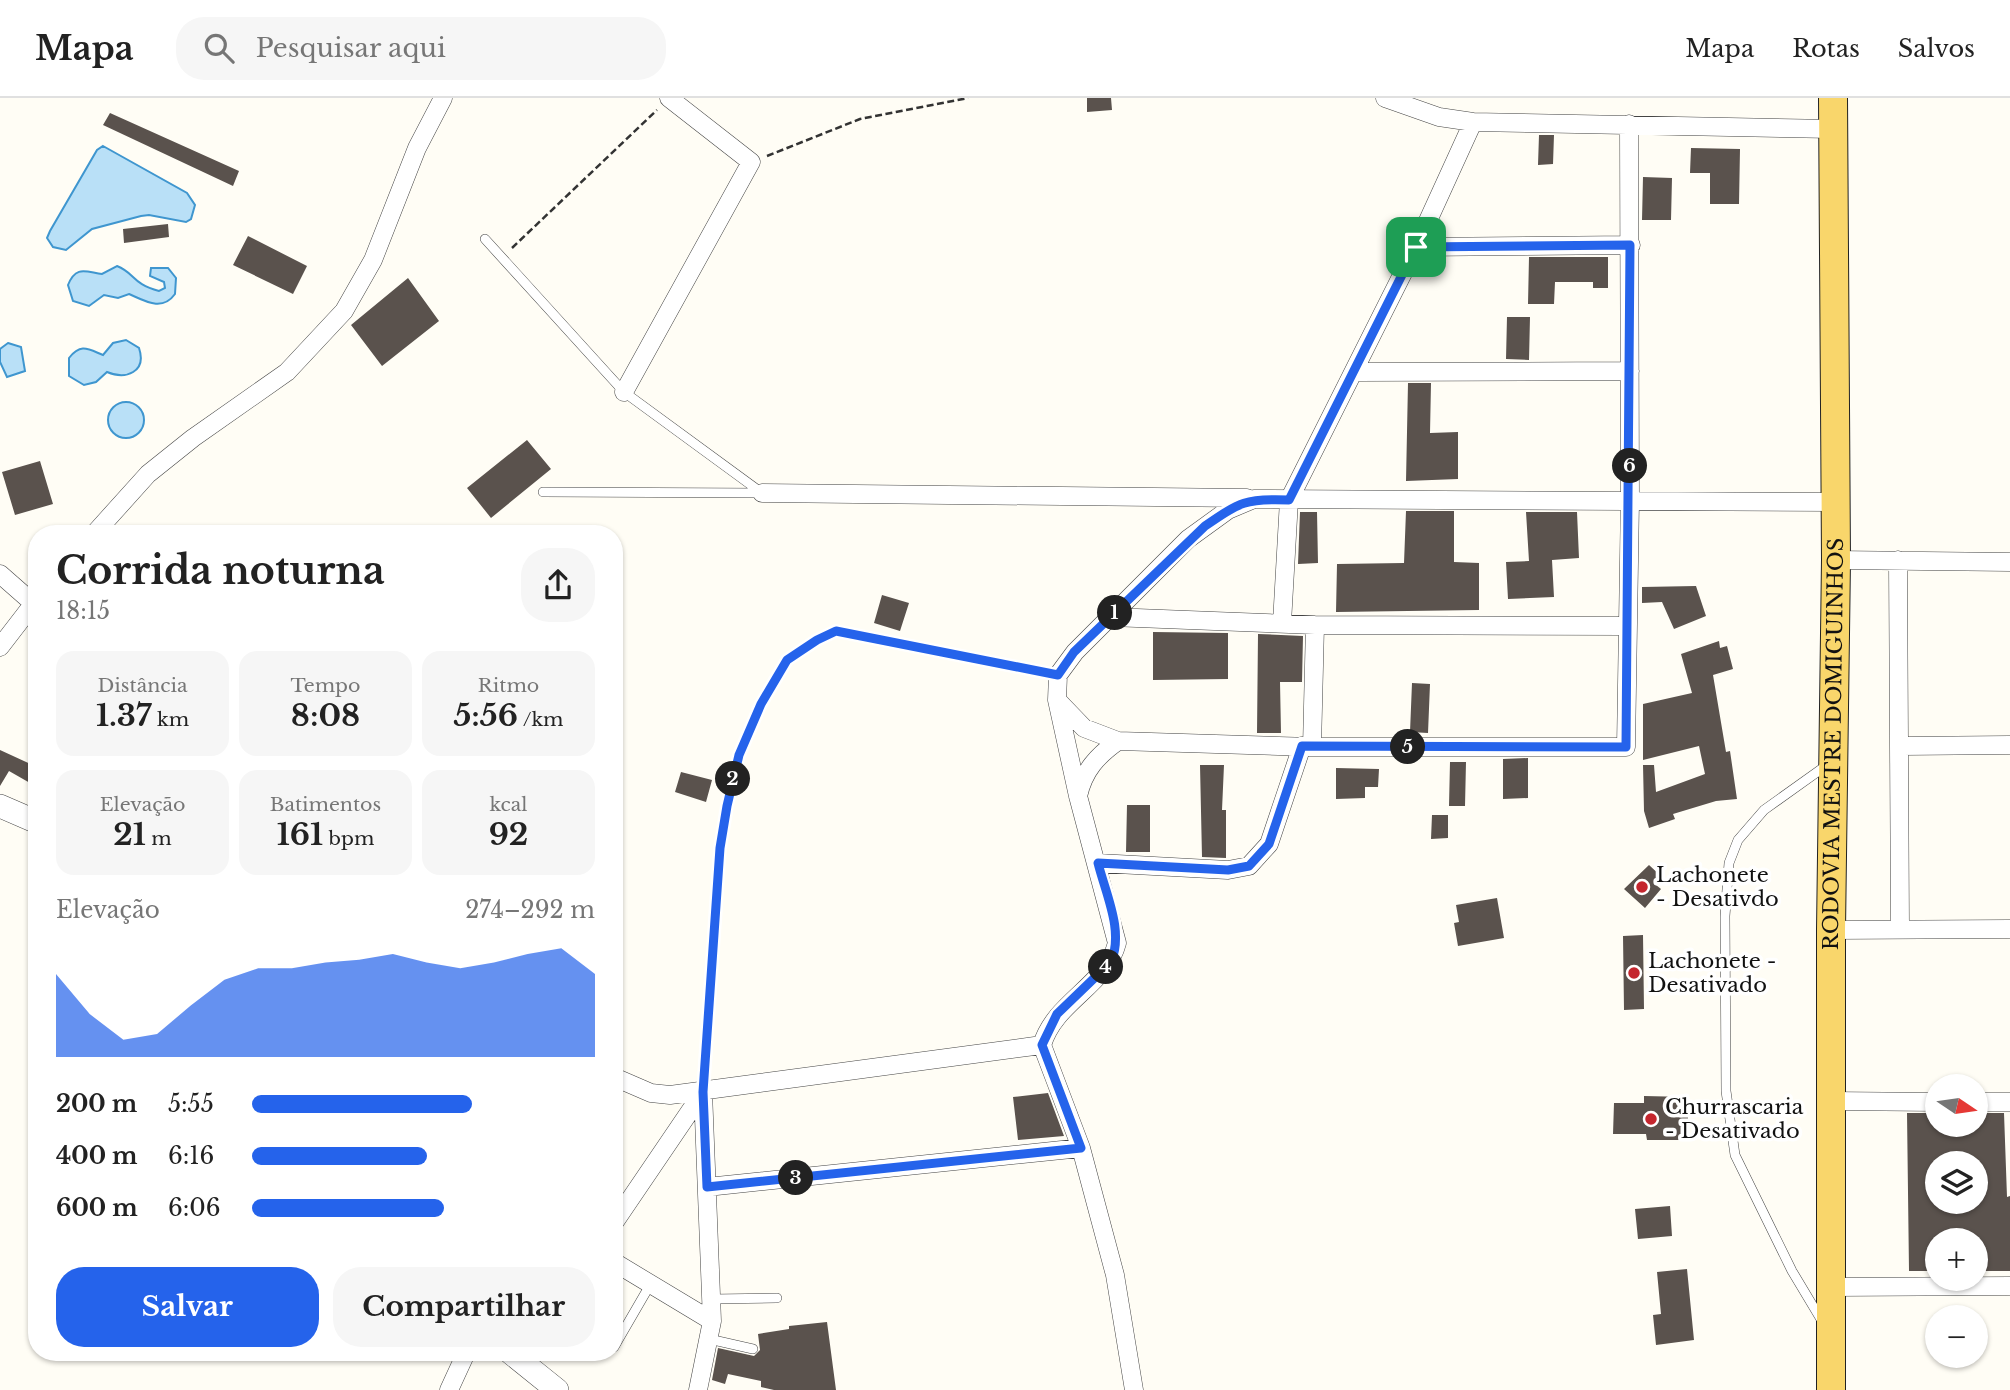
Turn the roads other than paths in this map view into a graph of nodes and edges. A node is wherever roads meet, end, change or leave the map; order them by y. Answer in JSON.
{"nodes":[{"id":1,"x":443,"y":98,"type":"edge"},
{"id":2,"x":669,"y":98,"type":"edge"},
{"id":3,"x":1385,"y":98,"type":"edge"},
{"id":4,"x":1833,"y":98,"type":"edge"},
{"id":5,"x":1473,"y":122,"type":"junction"},
{"id":6,"x":1629,"y":124,"type":"junction"},
{"id":7,"x":1833,"y":129,"type":"junction"},
{"id":8,"x":485,"y":239,"type":"dead end"},
{"id":9,"x":1630,"y":245,"type":"junction"},
{"id":10,"x":1416,"y":247,"type":"junction"},
{"id":11,"x":1630,"y":371,"type":"junction"},
{"id":12,"x":1355,"y":372,"type":"junction"},
{"id":13,"x":624,"y":392,"type":"junction"},
{"id":14,"x":543,"y":492,"type":"dead end"},
{"id":15,"x":762,"y":493,"type":"junction"},
{"id":16,"x":1254,"y":499,"type":"junction"},
{"id":17,"x":1289,"y":500,"type":"junction"},
{"id":18,"x":1630,"y":500,"type":"junction"},
{"id":19,"x":1835,"y":502,"type":"junction"},
{"id":20,"x":102,"y":525,"type":"edge"},
{"id":21,"x":1836,"y":560,"type":"junction"},
{"id":22,"x":1898,"y":560,"type":"junction"},
{"id":23,"x":2010,"y":562,"type":"edge"},
{"id":24,"x":0,"y":575,"type":"edge"},
{"id":25,"x":28,"y":596,"type":"edge"},
{"id":26,"x":28,"y":610,"type":"edge"},
{"id":27,"x":1111,"y":617,"type":"junction"},
{"id":28,"x":1282,"y":623,"type":"junction"},
{"id":29,"x":1315,"y":625,"type":"junction"},
{"id":30,"x":1627,"y":626,"type":"junction"},
{"id":31,"x":0,"y":647,"type":"edge"},
{"id":32,"x":1057,"y":700,"type":"junction"},
{"id":33,"x":1118,"y":741,"type":"junction"},
{"id":34,"x":2010,"y":745,"type":"edge"},
{"id":35,"x":1307,"y":746,"type":"junction"},
{"id":36,"x":1902,"y":746,"type":"junction"},
{"id":37,"x":1832,"y":762,"type":"junction"},
{"id":38,"x":1078,"y":796,"type":"junction"},
{"id":39,"x":0,"y":806,"type":"edge"},
{"id":40,"x":28,"y":818,"type":"edge"},
{"id":41,"x":1098,"y":863,"type":"junction"},
{"id":42,"x":1900,"y":928,"type":"junction"},
{"id":43,"x":2010,"y":929,"type":"edge"},
{"id":44,"x":1830,"y":930,"type":"junction"},
{"id":45,"x":1042,"y":1045,"type":"junction"},
{"id":46,"x":623,"y":1081,"type":"edge"},
{"id":47,"x":703,"y":1092,"type":"junction"},
{"id":48,"x":1831,"y":1101,"type":"junction"},
{"id":49,"x":1925,"y":1102,"type":"edge"},
{"id":50,"x":1988,"y":1102,"type":"edge"},
{"id":51,"x":2010,"y":1102,"type":"edge"},
{"id":52,"x":1081,"y":1148,"type":"junction"},
{"id":53,"x":707,"y":1187,"type":"junction"},
{"id":54,"x":623,"y":1210,"type":"edge"},
{"id":55,"x":623,"y":1268,"type":"edge"},
{"id":56,"x":650,"y":1285,"type":"junction"},
{"id":57,"x":2010,"y":1286,"type":"edge"},
{"id":58,"x":1831,"y":1287,"type":"junction"},
{"id":59,"x":777,"y":1298,"type":"dead end"},
{"id":60,"x":712,"y":1299,"type":"junction"},
{"id":61,"x":711,"y":1330,"type":"junction"},
{"id":62,"x":623,"y":1332,"type":"edge"},
{"id":63,"x":1831,"y":1336,"type":"junction"},
{"id":64,"x":753,"y":1349,"type":"dead end"},
{"id":65,"x":462,"y":1361,"type":"edge"},
{"id":66,"x":521,"y":1361,"type":"edge"},
{"id":67,"x":449,"y":1390,"type":"edge"},
{"id":68,"x":557,"y":1390,"type":"edge"},
{"id":69,"x":698,"y":1390,"type":"edge"},
{"id":70,"x":1134,"y":1390,"type":"edge"},
{"id":71,"x":1831,"y":1390,"type":"edge"}],
"edges":[{"from":1,"to":20,"type":"street"},
{"from":2,"to":13,"type":"street"},
{"from":3,"to":5,"type":"street"},
{"from":4,"to":7,"type":"main road","name":"RODOVIA MESTRE DOMIGUINHOS"},
{"from":5,"to":6,"type":"street"},
{"from":5,"to":10,"type":"street"},
{"from":6,"to":7,"type":"street"},
{"from":6,"to":9,"type":"street"},
{"from":7,"to":19,"type":"main road","name":"RODOVIA MESTRE DOMIGUINHOS"},
{"from":8,"to":13,"type":"lane"},
{"from":9,"to":10,"type":"street"},
{"from":9,"to":11,"type":"street"},
{"from":10,"to":12,"type":"street"},
{"from":11,"to":12,"type":"street"},
{"from":11,"to":18,"type":"street"},
{"from":12,"to":17,"type":"street"},
{"from":13,"to":15,"type":"lane"},
{"from":14,"to":15,"type":"lane"},
{"from":15,"to":16,"type":"street"},
{"from":16,"to":17,"type":"street"},
{"from":16,"to":27,"type":"street"},
{"from":17,"to":18,"type":"street"},
{"from":17,"to":28,"type":"street"},
{"from":18,"to":19,"type":"street"},
{"from":18,"to":30,"type":"street"},
{"from":19,"to":21,"type":"main road","name":"RODOVIA MESTRE DOMIGUINHOS"},
{"from":21,"to":22,"type":"street"},
{"from":21,"to":37,"type":"main road","name":"RODOVIA MESTRE DOMIGUINHOS"},
{"from":22,"to":23,"type":"street"},
{"from":22,"to":36,"type":"street"},
{"from":24,"to":25,"type":"street"},
{"from":26,"to":31,"type":"street"},
{"from":27,"to":28,"type":"street"},
{"from":27,"to":32,"type":"street"},
{"from":28,"to":29,"type":"street"},
{"from":29,"to":30,"type":"street"},
{"from":29,"to":35,"type":"street"},
{"from":30,"to":35,"type":"street"},
{"from":32,"to":33,"type":"street"},
{"from":32,"to":38,"type":"street"},
{"from":33,"to":35,"type":"street"},
{"from":33,"to":38,"type":"street"},
{"from":34,"to":36,"type":"street"},
{"from":35,"to":41,"type":"street"},
{"from":36,"to":42,"type":"street"},
{"from":37,"to":44,"type":"main road","name":"RODOVIA MESTRE DOMIGUINHOS"},
{"from":37,"to":63,"type":"lane"},
{"from":38,"to":41,"type":"street"},
{"from":39,"to":40,"type":"street"},
{"from":41,"to":45,"type":"street"},
{"from":42,"to":43,"type":"street"},
{"from":42,"to":44,"type":"street"},
{"from":44,"to":48,"type":"main road","name":"RODOVIA MESTRE DOMIGUINHOS"},
{"from":45,"to":47,"type":"street"},
{"from":45,"to":52,"type":"street"},
{"from":46,"to":47,"type":"street"},
{"from":47,"to":53,"type":"street"},
{"from":47,"to":54,"type":"street"},
{"from":48,"to":49,"type":"street"},
{"from":48,"to":58,"type":"main road","name":"RODOVIA MESTRE DOMIGUINHOS"},
{"from":50,"to":51,"type":"street"},
{"from":52,"to":53,"type":"street"},
{"from":52,"to":70,"type":"street"},
{"from":53,"to":60,"type":"street"},
{"from":55,"to":56,"type":"street"},
{"from":56,"to":61,"type":"street"},
{"from":56,"to":62,"type":"lane"},
{"from":57,"to":58,"type":"street"},
{"from":58,"to":63,"type":"main road","name":"RODOVIA MESTRE DOMIGUINHOS"},
{"from":59,"to":60,"type":"lane"},
{"from":60,"to":61,"type":"street"},
{"from":61,"to":64,"type":"lane"},
{"from":61,"to":69,"type":"street"},
{"from":63,"to":71,"type":"main road","name":"RODOVIA MESTRE DOMIGUINHOS"},
{"from":65,"to":67,"type":"street"},
{"from":66,"to":68,"type":"street"}]}
